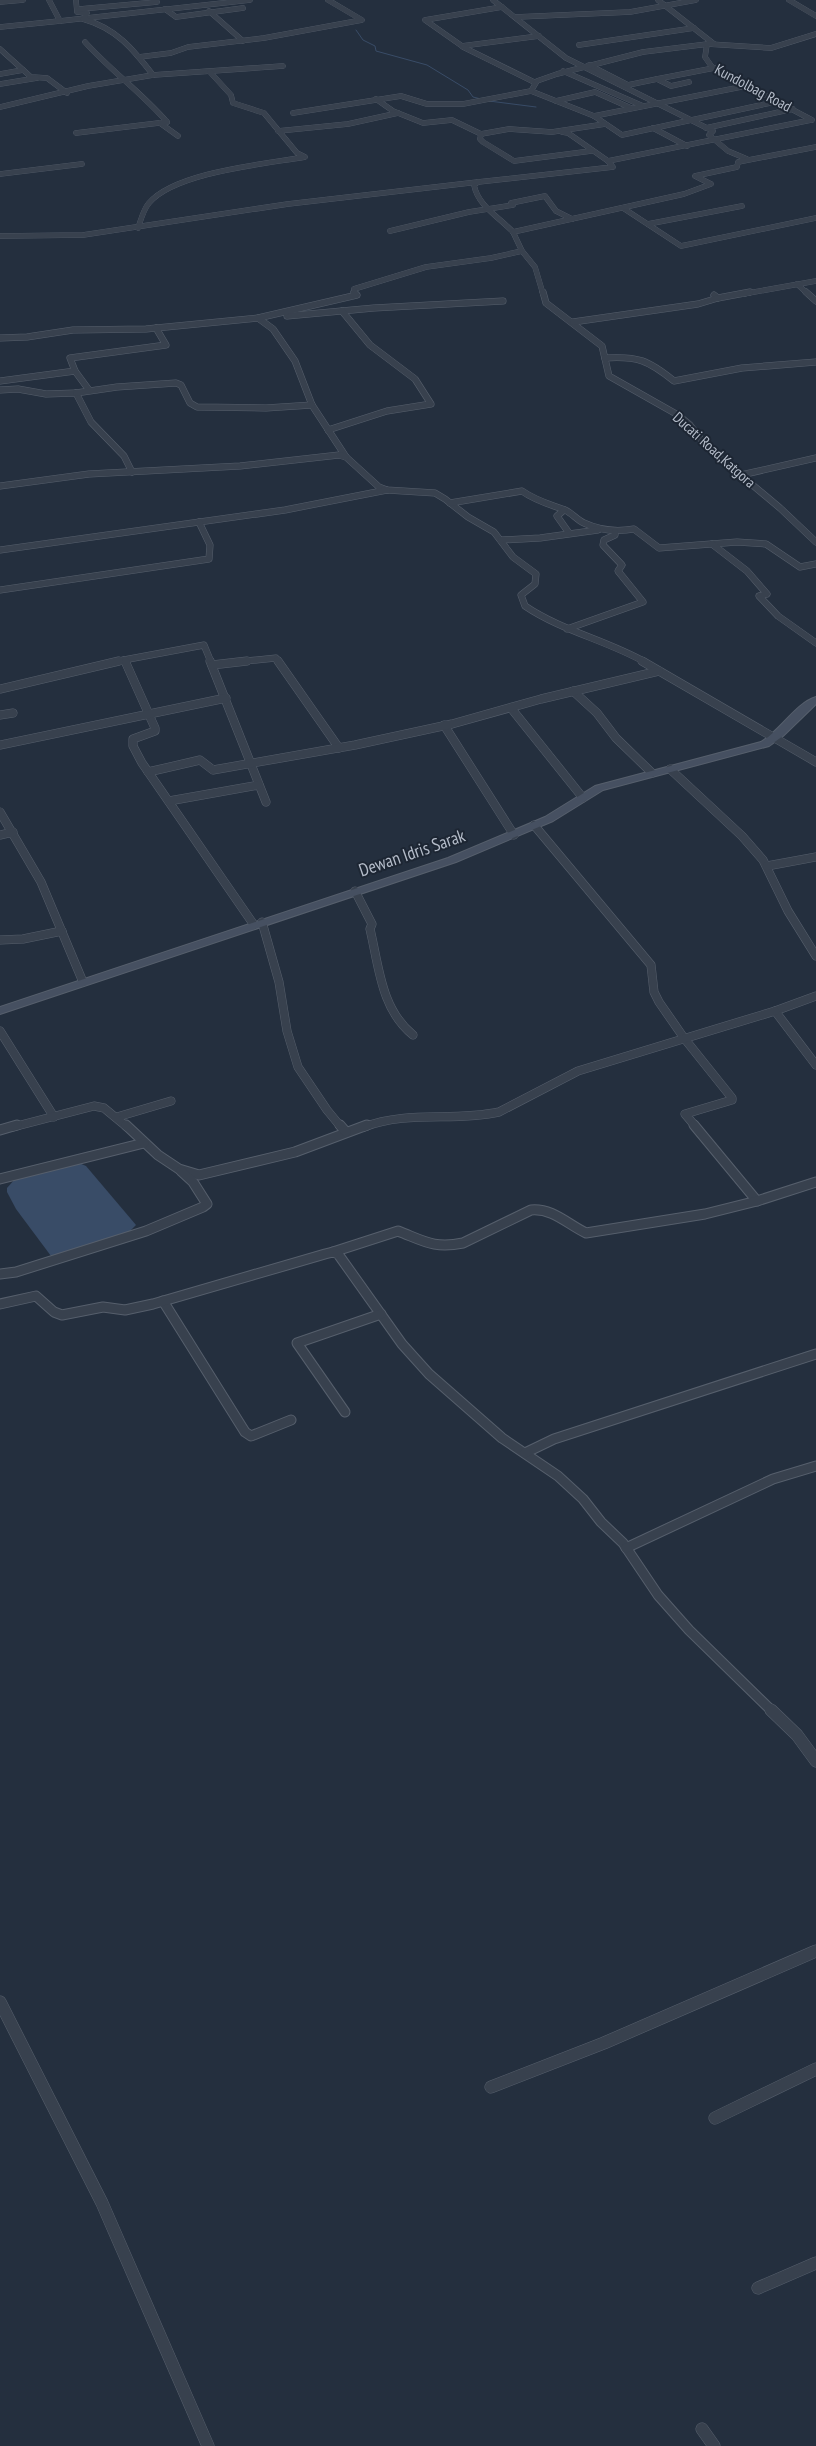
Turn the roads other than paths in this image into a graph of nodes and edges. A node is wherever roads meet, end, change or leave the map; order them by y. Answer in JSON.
{"nodes":[{"id":1,"x":23,"y":0,"type":"edge"},
{"id":2,"x":49,"y":0,"type":"edge"},
{"id":3,"x":76,"y":0,"type":"edge"},
{"id":4,"x":156,"y":0,"type":"edge"},
{"id":5,"x":195,"y":0,"type":"edge"},
{"id":6,"x":250,"y":0,"type":"edge"},
{"id":7,"x":328,"y":0,"type":"edge"},
{"id":8,"x":493,"y":0,"type":"edge"},
{"id":9,"x":658,"y":0,"type":"edge"},
{"id":10,"x":696,"y":0,"type":"edge"},
{"id":11,"x":789,"y":0,"type":"edge"},
{"id":12,"x":0,"y":2,"type":"edge"},
{"id":13,"x":200,"y":4,"type":"junction"},
{"id":14,"x":502,"y":7,"type":"junction"},
{"id":15,"x":165,"y":8,"type":"junction"},
{"id":16,"x":243,"y":8,"type":"dead end"},
{"id":17,"x":666,"y":8,"type":"junction"},
{"id":18,"x":77,"y":10,"type":"junction"},
{"id":19,"x":212,"y":13,"type":"junction"},
{"id":20,"x":816,"y":16,"type":"edge"},
{"id":21,"x":516,"y":17,"type":"junction"},
{"id":22,"x":83,"y":19,"type":"junction"},
{"id":23,"x":60,"y":21,"type":"junction"},
{"id":24,"x":0,"y":27,"type":"edge"},
{"id":25,"x":694,"y":28,"type":"junction"},
{"id":26,"x":816,"y":34,"type":"edge"},
{"id":27,"x":539,"y":36,"type":"junction"},
{"id":28,"x":243,"y":41,"type":"junction"},
{"id":29,"x":85,"y":42,"type":"dead end"},
{"id":30,"x":579,"y":44,"type":"dead end"},
{"id":31,"x":707,"y":44,"type":"junction"},
{"id":32,"x":714,"y":44,"type":"junction"},
{"id":33,"x":462,"y":46,"type":"junction"},
{"id":34,"x":0,"y":50,"type":"edge"},
{"id":35,"x":3,"y":56,"type":"edge"},
{"id":36,"x":139,"y":57,"type":"junction"},
{"id":37,"x":590,"y":65,"type":"junction"},
{"id":38,"x":284,"y":66,"type":"dead end"},
{"id":39,"x":581,"y":67,"type":"junction"},
{"id":40,"x":714,"y":68,"type":"junction"},
{"id":41,"x":24,"y":70,"type":"junction"},
{"id":42,"x":563,"y":71,"type":"junction"},
{"id":43,"x":210,"y":72,"type":"junction"},
{"id":44,"x":0,"y":74,"type":"edge"},
{"id":45,"x":153,"y":75,"type":"junction"},
{"id":46,"x":42,"y":77,"type":"junction"},
{"id":47,"x":657,"y":79,"type":"junction"},
{"id":48,"x":126,"y":80,"type":"junction"},
{"id":49,"x":534,"y":82,"type":"junction"},
{"id":50,"x":689,"y":82,"type":"dead end"},
{"id":51,"x":0,"y":84,"type":"edge"},
{"id":52,"x":746,"y":86,"type":"junction"},
{"id":53,"x":531,"y":90,"type":"junction"},
{"id":54,"x":66,"y":92,"type":"junction"},
{"id":55,"x":376,"y":99,"type":"junction"},
{"id":56,"x":556,"y":101,"type":"junction"},
{"id":57,"x":775,"y":102,"type":"junction"},
{"id":58,"x":657,"y":104,"type":"junction"},
{"id":59,"x":643,"y":106,"type":"junction"},
{"id":60,"x":0,"y":107,"type":"edge"},
{"id":61,"x":631,"y":108,"type":"junction"},
{"id":62,"x":792,"y":109,"type":"junction"},
{"id":63,"x":293,"y":113,"type":"dead end"},
{"id":64,"x":398,"y":113,"type":"junction"},
{"id":65,"x":816,"y":115,"type":"edge"},
{"id":66,"x":594,"y":116,"type":"junction"},
{"id":67,"x":804,"y":116,"type":"junction"},
{"id":68,"x":692,"y":120,"type":"junction"},
{"id":69,"x":814,"y":121,"type":"edge"},
{"id":70,"x":160,"y":123,"type":"junction"},
{"id":71,"x":605,"y":124,"type":"junction"},
{"id":72,"x":653,"y":128,"type":"junction"},
{"id":73,"x":706,"y":128,"type":"junction"},
{"id":74,"x":278,"y":131,"type":"junction"},
{"id":75,"x":559,"y":132,"type":"junction"},
{"id":76,"x":76,"y":133,"type":"dead end"},
{"id":77,"x":481,"y":134,"type":"junction"},
{"id":78,"x":178,"y":136,"type":"dead end"},
{"id":79,"x":716,"y":140,"type":"junction"},
{"id":80,"x":687,"y":146,"type":"junction"},
{"id":81,"x":816,"y":147,"type":"edge"},
{"id":82,"x":591,"y":150,"type":"junction"},
{"id":83,"x":747,"y":160,"type":"junction"},
{"id":84,"x":608,"y":161,"type":"junction"},
{"id":85,"x":82,"y":164,"type":"dead end"},
{"id":86,"x":0,"y":174,"type":"edge"},
{"id":87,"x":478,"y":182,"type":"junction"},
{"id":88,"x":742,"y":206,"type":"dead end"},
{"id":89,"x":487,"y":208,"type":"junction"},
{"id":90,"x":622,"y":208,"type":"junction"},
{"id":91,"x":816,"y":218,"type":"edge"},
{"id":92,"x":572,"y":219,"type":"junction"},
{"id":93,"x":648,"y":224,"type":"junction"},
{"id":94,"x":138,"y":228,"type":"junction"},
{"id":95,"x":390,"y":231,"type":"dead end"},
{"id":96,"x":513,"y":232,"type":"junction"},
{"id":97,"x":0,"y":236,"type":"edge"},
{"id":98,"x":522,"y":251,"type":"junction"},
{"id":99,"x":816,"y":281,"type":"edge"},
{"id":100,"x":797,"y":284,"type":"junction"},
{"id":101,"x":816,"y":301,"type":"edge"},
{"id":102,"x":503,"y":302,"type":"dead end"},
{"id":103,"x":342,"y":312,"type":"junction"},
{"id":104,"x":272,"y":316,"type":"junction"},
{"id":105,"x":258,"y":318,"type":"junction"},
{"id":106,"x":573,"y":322,"type":"junction"},
{"id":107,"x":156,"y":328,"type":"junction"},
{"id":108,"x":0,"y":338,"type":"edge"},
{"id":109,"x":605,"y":358,"type":"junction"},
{"id":110,"x":816,"y":362,"type":"edge"},
{"id":111,"x":75,"y":371,"type":"junction"},
{"id":112,"x":0,"y":381,"type":"edge"},
{"id":113,"x":0,"y":390,"type":"edge"},
{"id":114,"x":89,"y":390,"type":"junction"},
{"id":115,"x":76,"y":393,"type":"junction"},
{"id":116,"x":312,"y":405,"type":"junction"},
{"id":117,"x":328,"y":430,"type":"junction"},
{"id":118,"x":346,"y":457,"type":"junction"},
{"id":119,"x":816,"y":458,"type":"edge"},
{"id":120,"x":132,"y":472,"type":"junction"},
{"id":121,"x":741,"y":475,"type":"junction"},
{"id":122,"x":0,"y":486,"type":"edge"},
{"id":123,"x":387,"y":490,"type":"junction"},
{"id":124,"x":450,"y":503,"type":"junction"},
{"id":125,"x":564,"y":510,"type":"junction"},
{"id":126,"x":199,"y":522,"type":"junction"},
{"id":127,"x":602,"y":529,"type":"junction"},
{"id":128,"x":615,"y":532,"type":"junction"},
{"id":129,"x":569,"y":533,"type":"junction"},
{"id":130,"x":501,"y":540,"type":"junction"},
{"id":131,"x":816,"y":542,"type":"edge"},
{"id":132,"x":712,"y":544,"type":"junction"},
{"id":133,"x":0,"y":550,"type":"edge"},
{"id":134,"x":816,"y":564,"type":"edge"},
{"id":135,"x":0,"y":590,"type":"edge"},
{"id":136,"x":567,"y":629,"type":"junction"},
{"id":137,"x":816,"y":643,"type":"edge"},
{"id":138,"x":124,"y":660,"type":"junction"},
{"id":139,"x":212,"y":665,"type":"junction"},
{"id":140,"x":659,"y":671,"type":"junction"},
{"id":141,"x":0,"y":688,"type":"edge"},
{"id":142,"x":573,"y":691,"type":"junction"},
{"id":143,"x":226,"y":698,"type":"junction"},
{"id":144,"x":816,"y":700,"type":"edge"},
{"id":145,"x":511,"y":708,"type":"junction"},
{"id":146,"x":149,"y":712,"type":"junction"},
{"id":147,"x":13,"y":713,"type":"dead end"},
{"id":148,"x":0,"y":716,"type":"edge"},
{"id":149,"x":444,"y":726,"type":"junction"},
{"id":150,"x":778,"y":738,"type":"junction"},
{"id":151,"x":0,"y":745,"type":"edge"},
{"id":152,"x":338,"y":748,"type":"junction"},
{"id":153,"x":816,"y":762,"type":"edge"},
{"id":154,"x":251,"y":764,"type":"junction"},
{"id":155,"x":670,"y":769,"type":"junction"},
{"id":156,"x":148,"y":772,"type":"junction"},
{"id":157,"x":652,"y":774,"type":"junction"},
{"id":158,"x":259,"y":785,"type":"junction"},
{"id":159,"x":583,"y":798,"type":"junction"},
{"id":160,"x":168,"y":801,"type":"junction"},
{"id":161,"x":266,"y":802,"type":"dead end"},
{"id":162,"x":0,"y":812,"type":"edge"},
{"id":163,"x":534,"y":825,"type":"junction"},
{"id":164,"x":13,"y":832,"type":"junction"},
{"id":165,"x":514,"y":835,"type":"junction"},
{"id":166,"x":0,"y":836,"type":"edge"},
{"id":167,"x":816,"y":857,"type":"edge"},
{"id":168,"x":767,"y":866,"type":"junction"},
{"id":169,"x":355,"y":891,"type":"junction"},
{"id":170,"x":258,"y":924,"type":"junction"},
{"id":171,"x":62,"y":931,"type":"junction"},
{"id":172,"x":0,"y":940,"type":"edge"},
{"id":173,"x":816,"y":956,"type":"edge"},
{"id":174,"x":83,"y":982,"type":"junction"},
{"id":175,"x":816,"y":996,"type":"edge"},
{"id":176,"x":0,"y":1010,"type":"edge"},
{"id":177,"x":775,"y":1011,"type":"junction"},
{"id":178,"x":0,"y":1031,"type":"edge"},
{"id":179,"x":413,"y":1035,"type":"dead end"},
{"id":180,"x":684,"y":1038,"type":"junction"},
{"id":181,"x":816,"y":1065,"type":"edge"},
{"id":182,"x":171,"y":1101,"type":"dead end"},
{"id":183,"x":54,"y":1117,"type":"junction"},
{"id":184,"x":117,"y":1118,"type":"junction"},
{"id":185,"x":0,"y":1130,"type":"edge"},
{"id":186,"x":346,"y":1132,"type":"junction"},
{"id":187,"x":144,"y":1143,"type":"junction"},
{"id":188,"x":196,"y":1178,"type":"junction"},
{"id":189,"x":0,"y":1179,"type":"edge"},
{"id":190,"x":816,"y":1182,"type":"edge"},
{"id":191,"x":757,"y":1201,"type":"junction"},
{"id":192,"x":333,"y":1252,"type":"junction"},
{"id":193,"x":0,"y":1274,"type":"edge"},
{"id":194,"x":163,"y":1301,"type":"junction"},
{"id":195,"x":0,"y":1304,"type":"edge"},
{"id":196,"x":381,"y":1314,"type":"junction"},
{"id":197,"x":816,"y":1354,"type":"edge"},
{"id":198,"x":345,"y":1412,"type":"dead end"},
{"id":199,"x":291,"y":1420,"type":"dead end"},
{"id":200,"x":525,"y":1453,"type":"junction"},
{"id":201,"x":816,"y":1466,"type":"edge"},
{"id":202,"x":626,"y":1548,"type":"junction"},
{"id":203,"x":816,"y":1761,"type":"edge"},
{"id":204,"x":816,"y":1951,"type":"edge"},
{"id":205,"x":0,"y":2002,"type":"edge"},
{"id":206,"x":816,"y":2070,"type":"edge"},
{"id":207,"x":490,"y":2088,"type":"dead end"},
{"id":208,"x":715,"y":2118,"type":"dead end"},
{"id":209,"x":816,"y":2263,"type":"edge"},
{"id":210,"x":758,"y":2288,"type":"dead end"},
{"id":211,"x":702,"y":2429,"type":"dead end"},
{"id":212,"x":208,"y":2446,"type":"edge"},
{"id":213,"x":714,"y":2446,"type":"edge"}],
"edges":[{"from":1,"to":12,"type":"street"},
{"from":2,"to":23,"type":"street"},
{"from":3,"to":18,"type":"street"},
{"from":4,"to":18,"type":"street"},
{"from":5,"to":13,"type":"street"},
{"from":6,"to":13,"type":"street"},
{"from":7,"to":28,"type":"street"},
{"from":8,"to":14,"type":"street"},
{"from":9,"to":17,"type":"street"},
{"from":10,"to":17,"type":"street"},
{"from":11,"to":20,"type":"street"},
{"from":13,"to":15,"type":"street"},
{"from":13,"to":19,"type":"street"},
{"from":14,"to":21,"type":"street"},
{"from":14,"to":33,"type":"street"},
{"from":15,"to":19,"type":"street"},
{"from":15,"to":22,"type":"street"},
{"from":16,"to":19,"type":"street"},
{"from":17,"to":21,"type":"street"},
{"from":17,"to":25,"type":"street"},
{"from":18,"to":22,"type":"street"},
{"from":19,"to":28,"type":"street"},
{"from":21,"to":27,"type":"street"},
{"from":22,"to":23,"type":"street"},
{"from":22,"to":36,"type":"street"},
{"from":23,"to":24,"type":"street"},
{"from":25,"to":30,"type":"street"},
{"from":25,"to":32,"type":"street"},
{"from":26,"to":32,"type":"street"},
{"from":27,"to":33,"type":"street"},
{"from":27,"to":39,"type":"street"},
{"from":28,"to":36,"type":"street"},
{"from":29,"to":48,"type":"street"},
{"from":31,"to":32,"type":"street"},
{"from":31,"to":37,"type":"street"},
{"from":31,"to":40,"type":"street","name":"Kundolbag Road"},
{"from":33,"to":49,"type":"street"},
{"from":34,"to":35,"type":"street"},
{"from":35,"to":41,"type":"street"},
{"from":36,"to":45,"type":"street"},
{"from":37,"to":39,"type":"street"},
{"from":37,"to":47,"type":"street"},
{"from":38,"to":43,"type":"street"},
{"from":39,"to":42,"type":"street"},
{"from":39,"to":58,"type":"street"},
{"from":40,"to":47,"type":"street"},
{"from":40,"to":52,"type":"street","name":"Kundolbag Road"},
{"from":41,"to":44,"type":"street"},
{"from":41,"to":46,"type":"street"},
{"from":42,"to":49,"type":"street"},
{"from":42,"to":59,"type":"street"},
{"from":43,"to":45,"type":"street"},
{"from":43,"to":74,"type":"street"},
{"from":45,"to":48,"type":"street"},
{"from":46,"to":51,"type":"street"},
{"from":46,"to":54,"type":"street"},
{"from":47,"to":50,"type":"street"},
{"from":48,"to":54,"type":"street"},
{"from":48,"to":70,"type":"street"},
{"from":49,"to":53,"type":"street"},
{"from":52,"to":57,"type":"street","name":"Kundolbag Road"},
{"from":52,"to":58,"type":"street"},
{"from":53,"to":55,"type":"street"},
{"from":53,"to":56,"type":"street"},
{"from":54,"to":60,"type":"street"},
{"from":55,"to":63,"type":"street"},
{"from":55,"to":64,"type":"street"},
{"from":56,"to":61,"type":"street"},
{"from":56,"to":66,"type":"street"},
{"from":57,"to":62,"type":"street","name":"Kundolbag Road"},
{"from":57,"to":68,"type":"street"},
{"from":58,"to":59,"type":"street"},
{"from":58,"to":68,"type":"street"},
{"from":59,"to":61,"type":"street"},
{"from":61,"to":66,"type":"street"},
{"from":62,"to":67,"type":"street","name":"Kundolbag Road"},
{"from":62,"to":73,"type":"street"},
{"from":64,"to":74,"type":"street"},
{"from":64,"to":77,"type":"street"},
{"from":65,"to":67,"type":"street"},
{"from":66,"to":71,"type":"street"},
{"from":67,"to":69,"type":"street","name":"Kundolbag Road"},
{"from":68,"to":72,"type":"street"},
{"from":68,"to":73,"type":"street"},
{"from":69,"to":79,"type":"street"},
{"from":70,"to":76,"type":"street"},
{"from":70,"to":78,"type":"street"},
{"from":71,"to":72,"type":"street"},
{"from":71,"to":75,"type":"street"},
{"from":72,"to":80,"type":"street"},
{"from":73,"to":79,"type":"street"},
{"from":74,"to":94,"type":"street"},
{"from":75,"to":77,"type":"street"},
{"from":75,"to":82,"type":"street"},
{"from":77,"to":82,"type":"street"},
{"from":79,"to":80,"type":"street"},
{"from":79,"to":83,"type":"street"},
{"from":80,"to":84,"type":"street"},
{"from":81,"to":83,"type":"street"},
{"from":82,"to":84,"type":"street"},
{"from":83,"to":90,"type":"street"},
{"from":84,"to":87,"type":"street"},
{"from":85,"to":86,"type":"street"},
{"from":87,"to":89,"type":"street"},
{"from":87,"to":94,"type":"street"},
{"from":88,"to":93,"type":"street"},
{"from":89,"to":92,"type":"street"},
{"from":89,"to":95,"type":"street"},
{"from":89,"to":96,"type":"street"},
{"from":90,"to":92,"type":"street"},
{"from":90,"to":93,"type":"street"},
{"from":91,"to":93,"type":"street"},
{"from":92,"to":96,"type":"street"},
{"from":94,"to":97,"type":"street"},
{"from":96,"to":98,"type":"street","name":"Ducati Road,Katgora"},
{"from":98,"to":104,"type":"street"},
{"from":98,"to":106,"type":"street","name":"Ducati Road,Katgora"},
{"from":99,"to":100,"type":"street"},
{"from":100,"to":101,"type":"street"},
{"from":100,"to":106,"type":"street"},
{"from":102,"to":103,"type":"street"},
{"from":103,"to":104,"type":"street"},
{"from":103,"to":117,"type":"street"},
{"from":104,"to":105,"type":"street"},
{"from":105,"to":107,"type":"street"},
{"from":105,"to":116,"type":"street"},
{"from":106,"to":109,"type":"street","name":"Ducati Road,Katgora"},
{"from":107,"to":108,"type":"street"},
{"from":107,"to":111,"type":"street"},
{"from":109,"to":110,"type":"street"},
{"from":109,"to":121,"type":"street","name":"Ducati Road,Katgora"},
{"from":111,"to":112,"type":"street"},
{"from":111,"to":114,"type":"street"},
{"from":113,"to":115,"type":"street"},
{"from":114,"to":115,"type":"street"},
{"from":114,"to":116,"type":"street"},
{"from":115,"to":120,"type":"street"},
{"from":116,"to":117,"type":"street"},
{"from":117,"to":118,"type":"street"},
{"from":118,"to":120,"type":"street"},
{"from":118,"to":123,"type":"street"},
{"from":119,"to":121,"type":"street"},
{"from":120,"to":122,"type":"street"},
{"from":121,"to":131,"type":"street","name":"Ducati Road,Katgora"},
{"from":123,"to":124,"type":"street"},
{"from":123,"to":126,"type":"street"},
{"from":124,"to":125,"type":"street"},
{"from":124,"to":130,"type":"street"},
{"from":125,"to":127,"type":"street"},
{"from":125,"to":129,"type":"street"},
{"from":126,"to":133,"type":"street"},
{"from":126,"to":135,"type":"street"},
{"from":127,"to":128,"type":"street"},
{"from":127,"to":129,"type":"street"},
{"from":128,"to":132,"type":"street"},
{"from":128,"to":136,"type":"street"},
{"from":129,"to":130,"type":"street"},
{"from":130,"to":136,"type":"street"},
{"from":132,"to":134,"type":"street"},
{"from":132,"to":137,"type":"street"},
{"from":136,"to":140,"type":"street"},
{"from":138,"to":139,"type":"street"},
{"from":138,"to":141,"type":"street"},
{"from":138,"to":146,"type":"street"},
{"from":139,"to":143,"type":"street"},
{"from":139,"to":152,"type":"street"},
{"from":140,"to":142,"type":"street"},
{"from":140,"to":150,"type":"street"},
{"from":142,"to":145,"type":"street"},
{"from":142,"to":157,"type":"street"},
{"from":143,"to":146,"type":"street"},
{"from":143,"to":154,"type":"street"},
{"from":144,"to":150,"type":"main road"},
{"from":145,"to":149,"type":"street"},
{"from":145,"to":159,"type":"street"},
{"from":146,"to":151,"type":"street"},
{"from":146,"to":156,"type":"street"},
{"from":147,"to":148,"type":"street"},
{"from":149,"to":152,"type":"street"},
{"from":149,"to":165,"type":"street"},
{"from":150,"to":153,"type":"street"},
{"from":150,"to":155,"type":"main road","name":"Dewan Idris Sarak"},
{"from":152,"to":154,"type":"street"},
{"from":154,"to":156,"type":"street"},
{"from":154,"to":158,"type":"street"},
{"from":155,"to":157,"type":"main road","name":"Dewan Idris Sarak"},
{"from":155,"to":168,"type":"street"},
{"from":156,"to":160,"type":"street"},
{"from":157,"to":159,"type":"main road","name":"Dewan Idris Sarak"},
{"from":158,"to":160,"type":"street"},
{"from":158,"to":161,"type":"street"},
{"from":159,"to":163,"type":"main road","name":"Dewan Idris Sarak"},
{"from":160,"to":170,"type":"street"},
{"from":162,"to":164,"type":"street"},
{"from":163,"to":165,"type":"main road","name":"Dewan Idris Sarak"},
{"from":163,"to":180,"type":"street"},
{"from":164,"to":166,"type":"street"},
{"from":164,"to":171,"type":"street"},
{"from":165,"to":169,"type":"main road","name":"Dewan Idris Sarak"},
{"from":167,"to":168,"type":"street"},
{"from":168,"to":173,"type":"street"},
{"from":169,"to":170,"type":"main road","name":"Dewan Idris Sarak"},
{"from":169,"to":179,"type":"street"},
{"from":170,"to":174,"type":"main road","name":"Dewan Idris Sarak"},
{"from":170,"to":186,"type":"street"},
{"from":171,"to":172,"type":"street"},
{"from":171,"to":174,"type":"street"},
{"from":174,"to":176,"type":"main road","name":"Dewan Idris Sarak"},
{"from":175,"to":177,"type":"street"},
{"from":177,"to":180,"type":"street"},
{"from":177,"to":181,"type":"street"},
{"from":178,"to":183,"type":"street"},
{"from":180,"to":186,"type":"street"},
{"from":180,"to":191,"type":"street"},
{"from":182,"to":184,"type":"street"},
{"from":183,"to":184,"type":"street"},
{"from":183,"to":185,"type":"street"},
{"from":184,"to":187,"type":"street"},
{"from":186,"to":188,"type":"street"},
{"from":187,"to":188,"type":"street"},
{"from":187,"to":189,"type":"street"},
{"from":188,"to":193,"type":"street"},
{"from":190,"to":191,"type":"street"},
{"from":191,"to":192,"type":"street"},
{"from":192,"to":194,"type":"street"},
{"from":192,"to":196,"type":"street"},
{"from":194,"to":195,"type":"street"},
{"from":194,"to":199,"type":"street"},
{"from":196,"to":198,"type":"street"},
{"from":196,"to":200,"type":"street"},
{"from":197,"to":200,"type":"street"},
{"from":200,"to":202,"type":"street"},
{"from":201,"to":202,"type":"street"},
{"from":202,"to":203,"type":"street"},
{"from":204,"to":207,"type":"street"},
{"from":205,"to":212,"type":"street"},
{"from":206,"to":208,"type":"street"},
{"from":209,"to":210,"type":"street"},
{"from":211,"to":213,"type":"street"}]}
